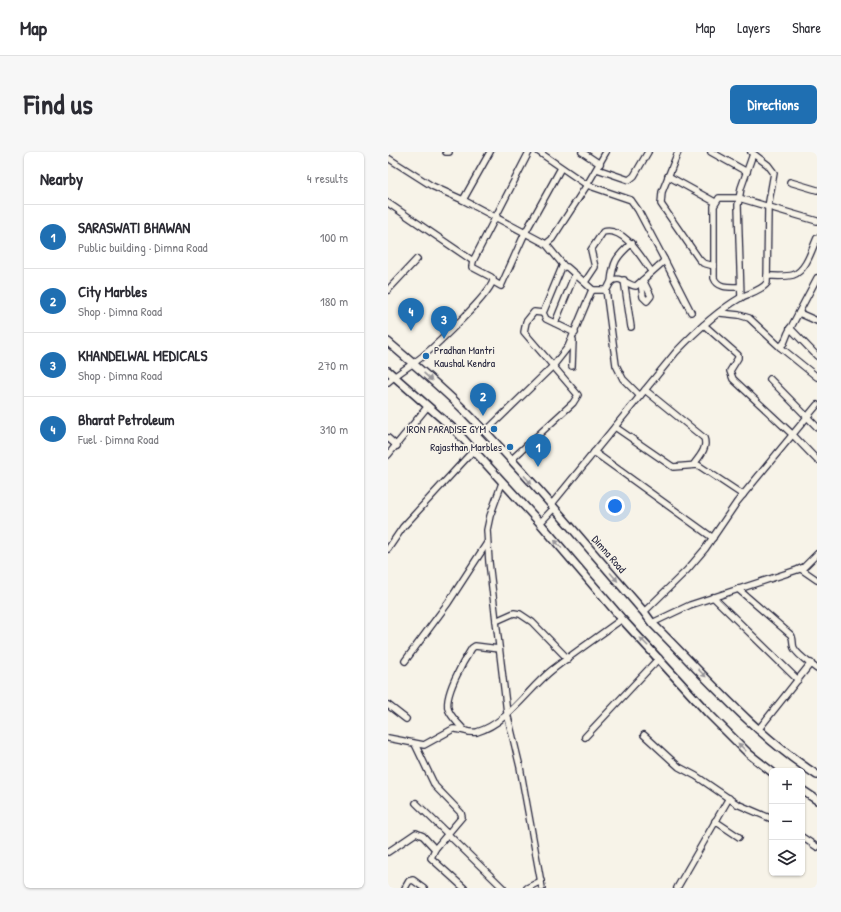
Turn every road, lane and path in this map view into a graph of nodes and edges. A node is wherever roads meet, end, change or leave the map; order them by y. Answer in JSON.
{"nodes":[{"id":1,"x":446,"y":152,"type":"edge"},
{"id":2,"x":450,"y":152,"type":"edge"},
{"id":3,"x":490,"y":152,"type":"edge"},
{"id":4,"x":529,"y":152,"type":"edge"},
{"id":5,"x":539,"y":152,"type":"edge"},
{"id":6,"x":583,"y":152,"type":"edge"},
{"id":7,"x":606,"y":152,"type":"edge"},
{"id":8,"x":648,"y":152,"type":"edge"},
{"id":9,"x":678,"y":152,"type":"edge"},
{"id":10,"x":713,"y":152,"type":"edge"},
{"id":11,"x":752,"y":153,"type":"edge"},
{"id":12,"x":388,"y":158,"type":"edge"},
{"id":13,"x":598,"y":167,"type":"junction"},
{"id":14,"x":561,"y":168,"type":"junction"},
{"id":15,"x":747,"y":172,"type":"junction"},
{"id":16,"x":668,"y":176,"type":"junction"},
{"id":17,"x":790,"y":182,"type":"dead end"},
{"id":18,"x":587,"y":185,"type":"junction"},
{"id":19,"x":817,"y":190,"type":"edge"},
{"id":20,"x":739,"y":198,"type":"junction"},
{"id":21,"x":462,"y":200,"type":"junction"},
{"id":22,"x":715,"y":202,"type":"junction"},
{"id":23,"x":388,"y":203,"type":"edge"},
{"id":24,"x":768,"y":207,"type":"junction"},
{"id":25,"x":494,"y":218,"type":"junction"},
{"id":26,"x":817,"y":221,"type":"edge"},
{"id":27,"x":526,"y":233,"type":"junction"},
{"id":28,"x":817,"y":238,"type":"edge"},
{"id":29,"x":632,"y":243,"type":"junction"},
{"id":30,"x":546,"y":244,"type":"junction"},
{"id":31,"x":417,"y":259,"type":"dead end"},
{"id":32,"x":664,"y":259,"type":"junction"},
{"id":33,"x":473,"y":261,"type":"junction"},
{"id":34,"x":564,"y":266,"type":"junction"},
{"id":35,"x":714,"y":266,"type":"junction"},
{"id":36,"x":651,"y":271,"type":"junction"},
{"id":37,"x":575,"y":274,"type":"junction"},
{"id":38,"x":768,"y":276,"type":"junction"},
{"id":39,"x":817,"y":278,"type":"edge"},
{"id":40,"x":624,"y":280,"type":"junction"},
{"id":41,"x":494,"y":282,"type":"junction"},
{"id":42,"x":585,"y":282,"type":"junction"},
{"id":43,"x":611,"y":282,"type":"junction"},
{"id":44,"x":740,"y":287,"type":"junction"},
{"id":45,"x":388,"y":290,"type":"edge"},
{"id":46,"x":593,"y":290,"type":"junction"},
{"id":47,"x":606,"y":290,"type":"junction"},
{"id":48,"x":740,"y":298,"type":"junction"},
{"id":49,"x":691,"y":312,"type":"dead end"},
{"id":50,"x":720,"y":312,"type":"junction"},
{"id":51,"x":543,"y":313,"type":"junction"},
{"id":52,"x":799,"y":313,"type":"junction"},
{"id":53,"x":817,"y":321,"type":"edge"},
{"id":54,"x":555,"y":323,"type":"junction"},
{"id":55,"x":704,"y":325,"type":"junction"},
{"id":56,"x":631,"y":326,"type":"dead end"},
{"id":57,"x":790,"y":328,"type":"junction"},
{"id":58,"x":574,"y":336,"type":"junction"},
{"id":59,"x":388,"y":342,"type":"edge"},
{"id":60,"x":780,"y":347,"type":"junction"},
{"id":61,"x":817,"y":356,"type":"edge"},
{"id":62,"x":413,"y":363,"type":"junction"},
{"id":63,"x":553,"y":366,"type":"junction"},
{"id":64,"x":572,"y":366,"type":"dead end"},
{"id":65,"x":390,"y":376,"type":"edge"},
{"id":66,"x":817,"y":376,"type":"edge"},
{"id":67,"x":770,"y":379,"type":"dead end"},
{"id":68,"x":645,"y":390,"type":"junction"},
{"id":69,"x":640,"y":396,"type":"junction"},
{"id":70,"x":817,"y":405,"type":"edge"},
{"id":71,"x":428,"y":406,"type":"junction"},
{"id":72,"x":807,"y":417,"type":"junction"},
{"id":73,"x":615,"y":427,"type":"junction"},
{"id":74,"x":817,"y":427,"type":"edge"},
{"id":75,"x":485,"y":432,"type":"junction"},
{"id":76,"x":793,"y":435,"type":"junction"},
{"id":77,"x":388,"y":438,"type":"edge"},
{"id":78,"x":397,"y":446,"type":"junction"},
{"id":79,"x":473,"y":451,"type":"junction"},
{"id":80,"x":594,"y":452,"type":"junction"},
{"id":81,"x":388,"y":455,"type":"edge"},
{"id":82,"x":511,"y":460,"type":"junction"},
{"id":83,"x":817,"y":460,"type":"edge"},
{"id":84,"x":694,"y":464,"type":"junction"},
{"id":85,"x":502,"y":483,"type":"junction"},
{"id":86,"x":743,"y":495,"type":"junction"},
{"id":87,"x":553,"y":507,"type":"junction"},
{"id":88,"x":540,"y":523,"type":"junction"},
{"id":89,"x":713,"y":538,"type":"junction"},
{"id":90,"x":487,"y":542,"type":"junction"},
{"id":91,"x":388,"y":549,"type":"edge"},
{"id":92,"x":817,"y":554,"type":"edge"},
{"id":93,"x":801,"y":569,"type":"junction"},
{"id":94,"x":817,"y":580,"type":"edge"},
{"id":95,"x":738,"y":589,"type":"junction"},
{"id":96,"x":713,"y":597,"type":"junction"},
{"id":97,"x":644,"y":612,"type":"junction"},
{"id":98,"x":622,"y":619,"type":"junction"},
{"id":99,"x":496,"y":621,"type":"junction"},
{"id":100,"x":652,"y":623,"type":"junction"},
{"id":101,"x":499,"y":649,"type":"junction"},
{"id":102,"x":659,"y":658,"type":"junction"},
{"id":103,"x":568,"y":659,"type":"junction"},
{"id":104,"x":405,"y":661,"type":"dead end"},
{"id":105,"x":811,"y":663,"type":"junction"},
{"id":106,"x":817,"y":669,"type":"edge"},
{"id":107,"x":798,"y":680,"type":"junction"},
{"id":108,"x":388,"y":705,"type":"edge"},
{"id":109,"x":507,"y":713,"type":"junction"},
{"id":110,"x":406,"y":719,"type":"dead end"},
{"id":111,"x":758,"y":730,"type":"junction"},
{"id":112,"x":464,"y":731,"type":"junction"},
{"id":113,"x":644,"y":735,"type":"dead end"},
{"id":114,"x":586,"y":737,"type":"dead end"},
{"id":115,"x":388,"y":738,"type":"edge"},
{"id":116,"x":415,"y":744,"type":"junction"},
{"id":117,"x":769,"y":770,"type":"edge"},
{"id":118,"x":817,"y":775,"type":"edge"},
{"id":119,"x":805,"y":792,"type":"edge"},
{"id":120,"x":728,"y":798,"type":"junction"},
{"id":121,"x":817,"y":800,"type":"edge"},
{"id":122,"x":416,"y":803,"type":"dead end"},
{"id":123,"x":769,"y":818,"type":"edge"},
{"id":124,"x":716,"y":821,"type":"junction"},
{"id":125,"x":447,"y":834,"type":"junction"},
{"id":126,"x":739,"y":837,"type":"dead end"},
{"id":127,"x":805,"y":839,"type":"edge"},
{"id":128,"x":817,"y":847,"type":"edge"},
{"id":129,"x":435,"y":849,"type":"junction"},
{"id":130,"x":388,"y":852,"type":"edge"},
{"id":131,"x":541,"y":881,"type":"junction"},
{"id":132,"x":405,"y":888,"type":"edge"},
{"id":133,"x":424,"y":888,"type":"edge"},
{"id":134,"x":464,"y":888,"type":"edge"},
{"id":135,"x":504,"y":888,"type":"edge"},
{"id":136,"x":527,"y":888,"type":"edge"},
{"id":137,"x":542,"y":888,"type":"edge"},
{"id":138,"x":677,"y":888,"type":"edge"}],
"edges":[{"from":1,"to":2,"type":"street"},
{"from":3,"to":21,"type":"street"},
{"from":4,"to":25,"type":"street"},
{"from":5,"to":14,"type":"street"},
{"from":6,"to":13,"type":"street"},
{"from":7,"to":13,"type":"street"},
{"from":8,"to":13,"type":"street"},
{"from":9,"to":16,"type":"street"},
{"from":10,"to":15,"type":"street"},
{"from":11,"to":15,"type":"street"},
{"from":11,"to":24,"type":"street"},
{"from":12,"to":21,"type":"street"},
{"from":13,"to":18,"type":"street"},
{"from":14,"to":18,"type":"street"},
{"from":14,"to":27,"type":"street"},
{"from":15,"to":20,"type":"street"},
{"from":16,"to":22,"type":"street"},
{"from":16,"to":35,"type":"street"},
{"from":17,"to":19,"type":"street"},
{"from":18,"to":30,"type":"street"},
{"from":18,"to":32,"type":"street"},
{"from":20,"to":22,"type":"street"},
{"from":20,"to":24,"type":"street"},
{"from":20,"to":44,"type":"street"},
{"from":21,"to":25,"type":"street"},
{"from":22,"to":35,"type":"street"},
{"from":23,"to":33,"type":"street"},
{"from":24,"to":26,"type":"street"},
{"from":24,"to":38,"type":"street"},
{"from":25,"to":27,"type":"street"},
{"from":25,"to":33,"type":"street"},
{"from":27,"to":30,"type":"street"},
{"from":27,"to":41,"type":"street"},
{"from":28,"to":38,"type":"street"},
{"from":29,"to":36,"type":"street"},
{"from":29,"to":42,"type":"street"},
{"from":29,"to":43,"type":"street"},
{"from":30,"to":34,"type":"street"},
{"from":31,"to":45,"type":"street"},
{"from":32,"to":36,"type":"street"},
{"from":32,"to":49,"type":"street"},
{"from":33,"to":41,"type":"street"},
{"from":34,"to":37,"type":"street"},
{"from":34,"to":51,"type":"street"},
{"from":35,"to":44,"type":"street"},
{"from":36,"to":40,"type":"street"},
{"from":37,"to":42,"type":"street"},
{"from":37,"to":54,"type":"street"},
{"from":38,"to":48,"type":"street"},
{"from":39,"to":52,"type":"street"},
{"from":40,"to":43,"type":"street"},
{"from":40,"to":56,"type":"street"},
{"from":41,"to":62,"type":"street"},
{"from":42,"to":46,"type":"street"},
{"from":43,"to":47,"type":"street"},
{"from":44,"to":48,"type":"street"},
{"from":46,"to":47,"type":"street"},
{"from":46,"to":58,"type":"street"},
{"from":47,"to":69,"type":"street"},
{"from":48,"to":50,"type":"street"},
{"from":50,"to":55,"type":"street"},
{"from":50,"to":60,"type":"street"},
{"from":51,"to":54,"type":"street"},
{"from":51,"to":63,"type":"street"},
{"from":52,"to":53,"type":"street"},
{"from":52,"to":57,"type":"street"},
{"from":54,"to":58,"type":"street"},
{"from":55,"to":68,"type":"street"},
{"from":55,"to":76,"type":"street"},
{"from":57,"to":60,"type":"street"},
{"from":57,"to":61,"type":"street"},
{"from":58,"to":63,"type":"street"},
{"from":58,"to":64,"type":"street"},
{"from":59,"to":62,"type":"street","name":"Dimna Road"},
{"from":60,"to":66,"type":"street"},
{"from":62,"to":65,"type":"street"},
{"from":62,"to":75,"type":"street","name":"Dimna Road","one_way":true},
{"from":63,"to":75,"type":"street"},
{"from":63,"to":82,"type":"street"},
{"from":65,"to":71,"type":"street"},
{"from":67,"to":72,"type":"street"},
{"from":68,"to":69,"type":"street"},
{"from":68,"to":84,"type":"street"},
{"from":69,"to":73,"type":"street"},
{"from":70,"to":72,"type":"street"},
{"from":71,"to":78,"type":"street"},
{"from":71,"to":79,"type":"street"},
{"from":72,"to":74,"type":"street"},
{"from":72,"to":76,"type":"street"},
{"from":73,"to":80,"type":"street"},
{"from":73,"to":84,"type":"street"},
{"from":75,"to":82,"type":"street","name":"Dimna Road"},
{"from":76,"to":83,"type":"street"},
{"from":76,"to":86,"type":"street"},
{"from":77,"to":78,"type":"street"},
{"from":78,"to":81,"type":"street"},
{"from":79,"to":85,"type":"street"},
{"from":79,"to":91,"type":"street"},
{"from":80,"to":87,"type":"street"},
{"from":80,"to":89,"type":"street"},
{"from":82,"to":87,"type":"street","name":"Dimna Road","one_way":true},
{"from":84,"to":86,"type":"street"},
{"from":85,"to":88,"type":"street"},
{"from":85,"to":90,"type":"street"},
{"from":86,"to":89,"type":"street"},
{"from":87,"to":88,"type":"street"},
{"from":87,"to":97,"type":"street","name":"Dimna Road","one_way":true},
{"from":98,"to":88,"type":"street","one_way":true},
{"from":89,"to":97,"type":"street"},
{"from":90,"to":99,"type":"street"},
{"from":90,"to":104,"type":"street"},
{"from":92,"to":93,"type":"street"},
{"from":93,"to":94,"type":"street"},
{"from":93,"to":95,"type":"street"},
{"from":95,"to":96,"type":"street"},
{"from":95,"to":105,"type":"street"},
{"from":96,"to":100,"type":"street"},
{"from":96,"to":107,"type":"street"},
{"from":97,"to":100,"type":"street","name":"Dimna Road"},
{"from":102,"to":98,"type":"street","one_way":true},
{"from":98,"to":103,"type":"street"},
{"from":99,"to":101,"type":"street"},
{"from":99,"to":103,"type":"street"},
{"from":100,"to":111,"type":"street","name":"Dimna Road","one_way":true},
{"from":101,"to":109,"type":"street"},
{"from":101,"to":112,"type":"street"},
{"from":102,"to":114,"type":"street"},
{"from":117,"to":102,"type":"street","one_way":true},
{"from":103,"to":109,"type":"street"},
{"from":105,"to":106,"type":"street"},
{"from":105,"to":107,"type":"street"},
{"from":107,"to":111,"type":"street"},
{"from":108,"to":110,"type":"street"},
{"from":109,"to":112,"type":"street"},
{"from":109,"to":131,"type":"street"},
{"from":111,"to":118,"type":"street","name":"Dimna Road"},
{"from":112,"to":116,"type":"street"},
{"from":113,"to":120,"type":"street"},
{"from":115,"to":116,"type":"street"},
{"from":116,"to":125,"type":"street"},
{"from":119,"to":121,"type":"street"},
{"from":120,"to":123,"type":"street"},
{"from":120,"to":124,"type":"street"},
{"from":122,"to":125,"type":"street"},
{"from":124,"to":126,"type":"street"},
{"from":124,"to":138,"type":"street"},
{"from":125,"to":129,"type":"street"},
{"from":125,"to":135,"type":"street"},
{"from":127,"to":128,"type":"street"},
{"from":129,"to":130,"type":"street"},
{"from":129,"to":134,"type":"street"},
{"from":131,"to":136,"type":"street"},
{"from":131,"to":137,"type":"street"},
{"from":132,"to":133,"type":"street"}]}
